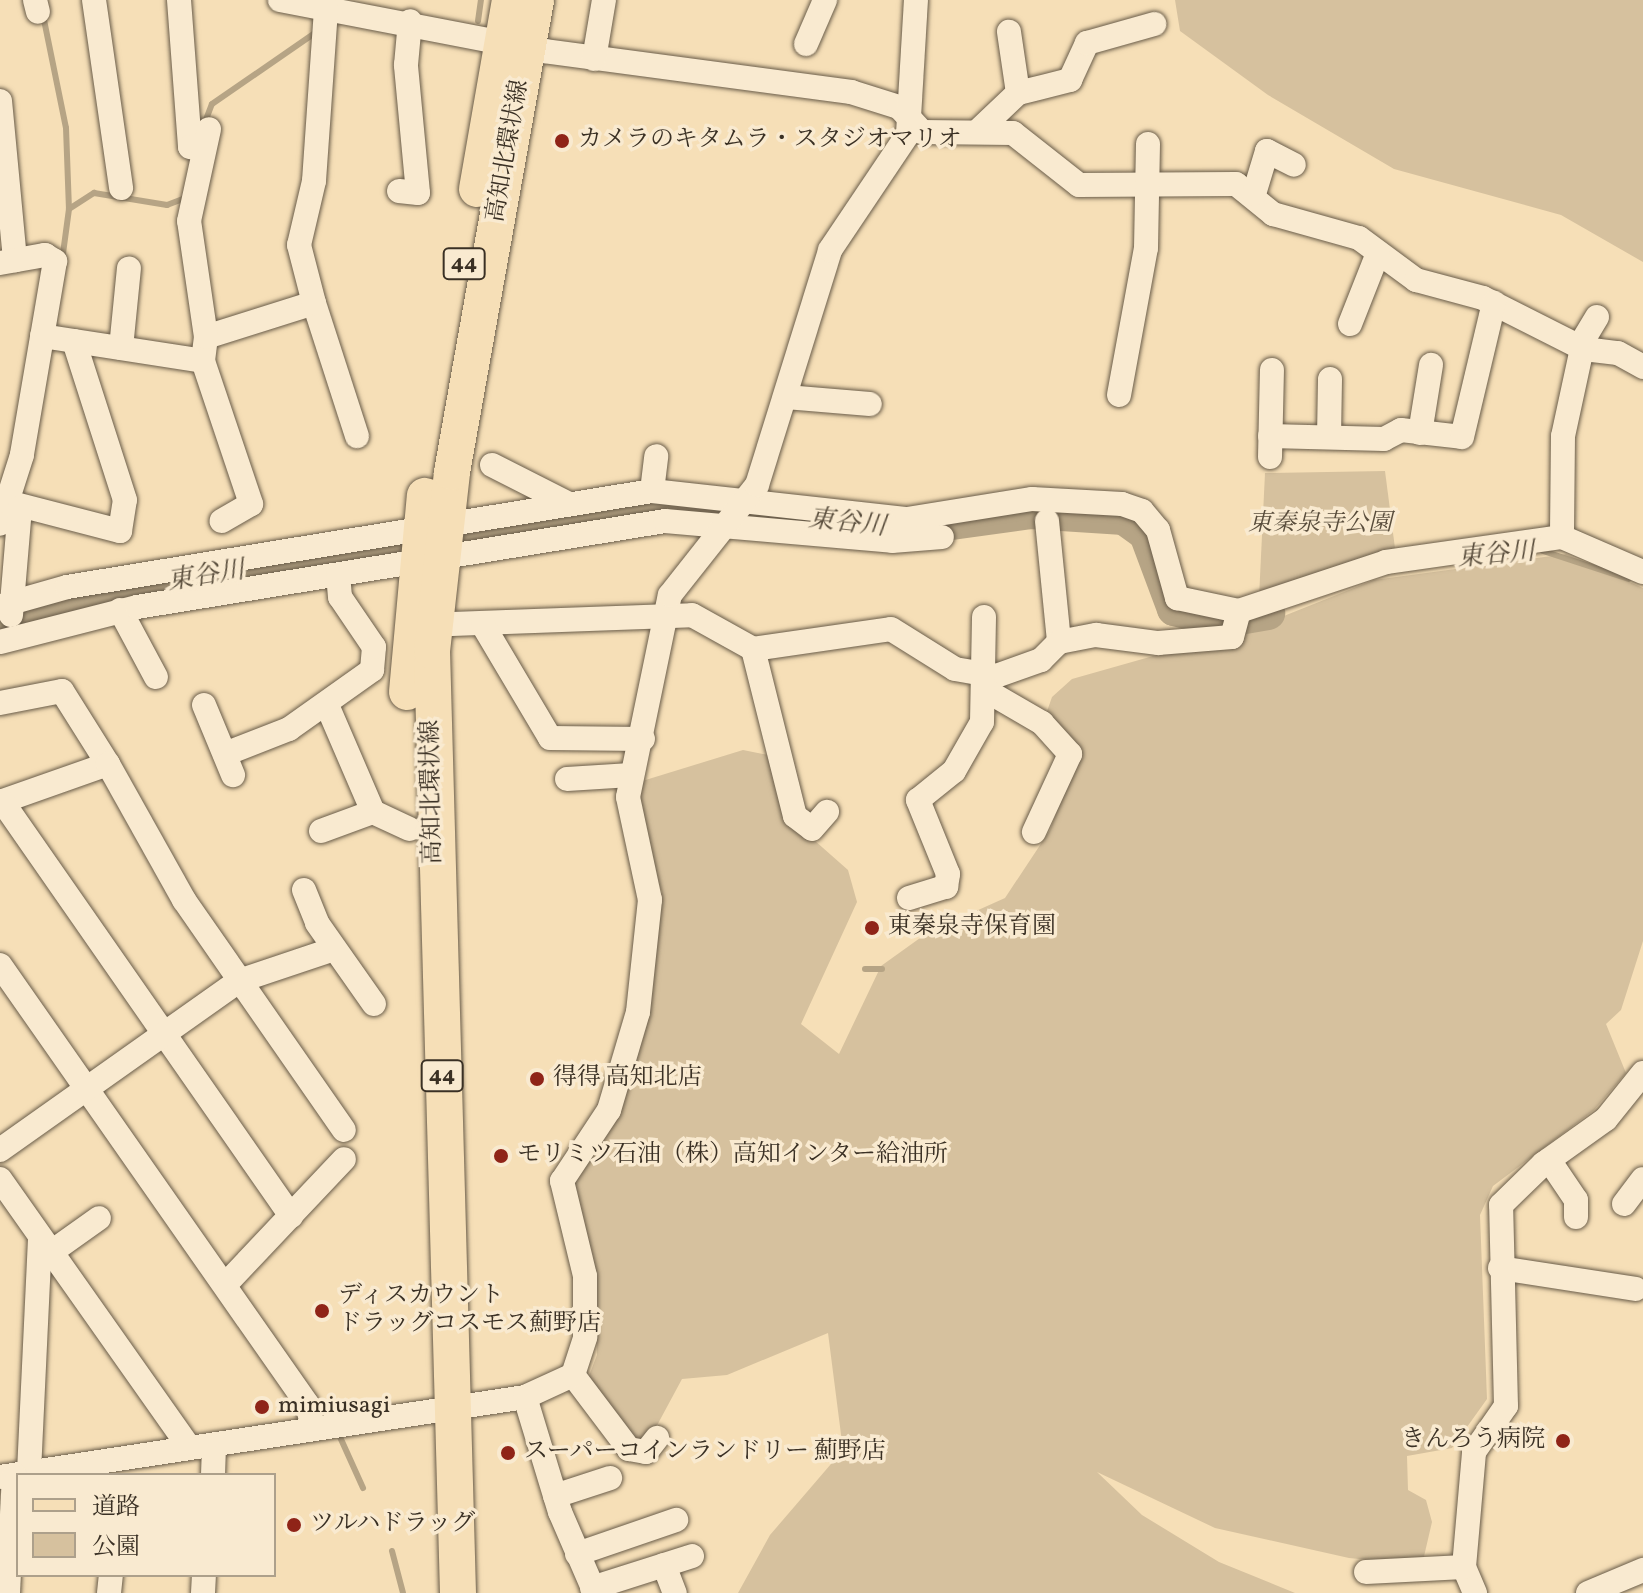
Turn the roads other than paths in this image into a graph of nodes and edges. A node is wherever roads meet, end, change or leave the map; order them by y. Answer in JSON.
{"nodes":[{"id":1,"x":94,"y":0,"type":"edge"},
{"id":2,"x":179,"y":0,"type":"edge"},
{"id":3,"x":280,"y":0,"type":"edge"},
{"id":4,"x":510,"y":0,"type":"edge"},
{"id":5,"x":536,"y":0,"type":"edge"},
{"id":6,"x":604,"y":0,"type":"edge"},
{"id":7,"x":825,"y":0,"type":"edge"},
{"id":8,"x":916,"y":0,"type":"edge"},
{"id":9,"x":326,"y":8,"type":"junction"},
{"id":10,"x":410,"y":21,"type":"junction"},
{"id":11,"x":1154,"y":24,"type":"dead end"},
{"id":12,"x":359,"y":31,"type":"dead end"},
{"id":13,"x":1009,"y":32,"type":"dead end"},
{"id":14,"x":515,"y":43,"type":"junction"},
{"id":15,"x":806,"y":44,"type":"dead end"},
{"id":16,"x":594,"y":59,"type":"junction"},
{"id":17,"x":1018,"y":93,"type":"junction"},
{"id":18,"x":0,"y":101,"type":"edge"},
{"id":19,"x":980,"y":117,"type":"junction"},
{"id":20,"x":909,"y":118,"type":"junction"},
{"id":21,"x":1148,"y":144,"type":"dead end"},
{"id":22,"x":1294,"y":165,"type":"dead end"},
{"id":23,"x":121,"y":188,"type":"dead end"},
{"id":24,"x":1150,"y":188,"type":"junction"},
{"id":25,"x":399,"y":191,"type":"dead end"},
{"id":26,"x":1254,"y":194,"type":"junction"},
{"id":27,"x":1378,"y":253,"type":"junction"},
{"id":28,"x":7,"y":262,"type":"edge"},
{"id":29,"x":129,"y":268,"type":"dead end"},
{"id":30,"x":314,"y":303,"type":"junction"},
{"id":31,"x":1494,"y":303,"type":"junction"},
{"id":32,"x":1597,"y":317,"type":"dead end"},
{"id":33,"x":1350,"y":324,"type":"dead end"},
{"id":34,"x":57,"y":338,"type":"junction"},
{"id":35,"x":121,"y":348,"type":"junction"},
{"id":36,"x":205,"y":349,"type":"junction"},
{"id":37,"x":1584,"y":349,"type":"junction"},
{"id":38,"x":1431,"y":365,"type":"dead end"},
{"id":39,"x":1643,"y":367,"type":"edge"},
{"id":40,"x":1272,"y":370,"type":"dead end"},
{"id":41,"x":1330,"y":379,"type":"dead end"},
{"id":42,"x":1125,"y":393,"type":"dead end"},
{"id":43,"x":786,"y":397,"type":"junction"},
{"id":44,"x":870,"y":404,"type":"dead end"},
{"id":45,"x":1420,"y":433,"type":"junction"},
{"id":46,"x":357,"y":436,"type":"dead end"},
{"id":47,"x":1329,"y":437,"type":"junction"},
{"id":48,"x":656,"y":456,"type":"dead end"},
{"id":49,"x":492,"y":465,"type":"dead end"},
{"id":50,"x":652,"y":491,"type":"junction"},
{"id":51,"x":748,"y":498,"type":"junction"},
{"id":52,"x":567,"y":503,"type":"junction"},
{"id":53,"x":8,"y":511,"type":"edge"},
{"id":54,"x":222,"y":521,"type":"dead end"},
{"id":55,"x":1047,"y":521,"type":"dead end"},
{"id":56,"x":730,"y":522,"type":"junction"},
{"id":57,"x":942,"y":537,"type":"dead end"},
{"id":58,"x":1562,"y":537,"type":"junction"},
{"id":59,"x":430,"y":545,"type":"junction"},
{"id":60,"x":1639,"y":564,"type":"edge"},
{"id":61,"x":338,"y":576,"type":"junction"},
{"id":62,"x":7,"y":604,"type":"junction"},
{"id":63,"x":120,"y":610,"type":"junction"},
{"id":64,"x":665,"y":616,"type":"junction"},
{"id":65,"x":984,"y":617,"type":"dead end"},
{"id":66,"x":1236,"y":620,"type":"junction"},
{"id":67,"x":452,"y":624,"type":"dead end"},
{"id":68,"x":483,"y":625,"type":"junction"},
{"id":69,"x":9,"y":640,"type":"edge"},
{"id":70,"x":1059,"y":642,"type":"junction"},
{"id":71,"x":753,"y":649,"type":"junction"},
{"id":72,"x":156,"y":677,"type":"dead end"},
{"id":73,"x":986,"y":683,"type":"junction"},
{"id":74,"x":0,"y":703,"type":"edge"},
{"id":75,"x":204,"y":705,"type":"dead end"},
{"id":76,"x":327,"y":705,"type":"junction"},
{"id":77,"x":643,"y":739,"type":"junction"},
{"id":78,"x":108,"y":764,"type":"junction"},
{"id":79,"x":631,"y":775,"type":"junction"},
{"id":80,"x":567,"y":779,"type":"dead end"},
{"id":81,"x":1,"y":802,"type":"edge"},
{"id":82,"x":373,"y":812,"type":"junction"},
{"id":83,"x":827,"y":812,"type":"dead end"},
{"id":84,"x":409,"y":829,"type":"junction"},
{"id":85,"x":321,"y":831,"type":"dead end"},
{"id":86,"x":1034,"y":832,"type":"dead end"},
{"id":87,"x":304,"y":890,"type":"dead end"},
{"id":88,"x":909,"y":898,"type":"dead end"},
{"id":89,"x":334,"y":949,"type":"junction"},
{"id":90,"x":0,"y":965,"type":"edge"},
{"id":91,"x":239,"y":981,"type":"junction"},
{"id":92,"x":374,"y":1004,"type":"dead end"},
{"id":93,"x":166,"y":1036,"type":"junction"},
{"id":94,"x":1641,"y":1079,"type":"edge"},
{"id":95,"x":86,"y":1091,"type":"junction"},
{"id":96,"x":344,"y":1130,"type":"dead end"},
{"id":97,"x":0,"y":1150,"type":"edge"},
{"id":98,"x":344,"y":1159,"type":"dead end"},
{"id":99,"x":1549,"y":1160,"type":"junction"},
{"id":100,"x":0,"y":1179,"type":"edge"},
{"id":101,"x":1643,"y":1179,"type":"edge"},
{"id":102,"x":1624,"y":1204,"type":"dead end"},
{"id":103,"x":291,"y":1216,"type":"junction"},
{"id":104,"x":1576,"y":1217,"type":"dead end"},
{"id":105,"x":99,"y":1218,"type":"dead end"},
{"id":106,"x":45,"y":1246,"type":"junction"},
{"id":107,"x":1500,"y":1268,"type":"junction"},
{"id":108,"x":225,"y":1285,"type":"junction"},
{"id":109,"x":1635,"y":1289,"type":"dead end"},
{"id":110,"x":573,"y":1375,"type":"junction"},
{"id":111,"x":525,"y":1397,"type":"junction"},
{"id":112,"x":440,"y":1410,"type":"junction"},
{"id":113,"x":313,"y":1428,"type":"junction"},
{"id":114,"x":657,"y":1438,"type":"dead end"},
{"id":115,"x":202,"y":1446,"type":"junction"},
{"id":116,"x":117,"y":1467,"type":"edge"},
{"id":117,"x":40,"y":1473,"type":"edge"},
{"id":118,"x":212,"y":1473,"type":"edge"},
{"id":119,"x":14,"y":1475,"type":"edge"},
{"id":120,"x":610,"y":1478,"type":"dead end"},
{"id":121,"x":555,"y":1496,"type":"junction"},
{"id":122,"x":676,"y":1520,"type":"dead end"},
{"id":123,"x":577,"y":1554,"type":"junction"},
{"id":124,"x":692,"y":1556,"type":"dead end"},
{"id":125,"x":664,"y":1565,"type":"junction"},
{"id":126,"x":1464,"y":1567,"type":"junction"},
{"id":127,"x":1643,"y":1570,"type":"edge"},
{"id":128,"x":1366,"y":1572,"type":"dead end"},
{"id":129,"x":594,"y":1590,"type":"edge"},
{"id":130,"x":8,"y":1593,"type":"edge"},
{"id":131,"x":433,"y":1593,"type":"edge"},
{"id":132,"x":458,"y":1593,"type":"edge"},
{"id":133,"x":675,"y":1593,"type":"edge"},
{"id":134,"x":1475,"y":1593,"type":"edge"},
{"id":135,"x":1588,"y":1593,"type":"edge"}],
"edges":[{"from":1,"to":23,"type":"street"},
{"from":2,"to":36,"type":"street"},
{"from":3,"to":9,"type":"street"},
{"from":4,"to":14,"type":"main road","name":"高知北環状線","number":"44"},
{"from":5,"to":14,"type":"main road","name":"高知北環状線","number":"44"},
{"from":6,"to":16,"type":"street"},
{"from":7,"to":15,"type":"street"},
{"from":8,"to":20,"type":"street"},
{"from":9,"to":10,"type":"street"},
{"from":9,"to":12,"type":"street"},
{"from":9,"to":30,"type":"street"},
{"from":10,"to":14,"type":"street"},
{"from":10,"to":25,"type":"street"},
{"from":11,"to":17,"type":"street"},
{"from":13,"to":17,"type":"street"},
{"from":14,"to":16,"type":"street"},
{"from":14,"to":59,"type":"main road","name":"高知北環状線","number":"44"},
{"from":16,"to":20,"type":"street"},
{"from":17,"to":19,"type":"street"},
{"from":18,"to":28,"type":"street"},
{"from":19,"to":20,"type":"street"},
{"from":19,"to":24,"type":"street"},
{"from":20,"to":43,"type":"street"},
{"from":21,"to":24,"type":"street"},
{"from":22,"to":26,"type":"street"},
{"from":24,"to":26,"type":"street"},
{"from":24,"to":42,"type":"street"},
{"from":26,"to":27,"type":"street"},
{"from":27,"to":31,"type":"street"},
{"from":27,"to":33,"type":"street"},
{"from":28,"to":34,"type":"street"},
{"from":29,"to":35,"type":"street"},
{"from":30,"to":36,"type":"street"},
{"from":30,"to":46,"type":"street"},
{"from":31,"to":37,"type":"street"},
{"from":31,"to":45,"type":"street"},
{"from":32,"to":37,"type":"street"},
{"from":34,"to":35,"type":"street"},
{"from":34,"to":53,"type":"street"},
{"from":34,"to":53,"type":"street"},
{"from":35,"to":36,"type":"street"},
{"from":36,"to":54,"type":"street"},
{"from":37,"to":39,"type":"street"},
{"from":37,"to":58,"type":"street"},
{"from":38,"to":45,"type":"street"},
{"from":40,"to":47,"type":"street"},
{"from":41,"to":47,"type":"street"},
{"from":43,"to":44,"type":"street"},
{"from":43,"to":51,"type":"street"},
{"from":45,"to":47,"type":"street"},
{"from":48,"to":50,"type":"street"},
{"from":49,"to":52,"type":"street"},
{"from":50,"to":51,"type":"street"},
{"from":50,"to":52,"type":"street"},
{"from":51,"to":56,"type":"street"},
{"from":51,"to":66,"type":"street"},
{"from":52,"to":59,"type":"street"},
{"from":53,"to":62,"type":"street"},
{"from":55,"to":70,"type":"street"},
{"from":56,"to":57,"type":"street"},
{"from":56,"to":59,"type":"street"},
{"from":56,"to":64,"type":"street"},
{"from":58,"to":60,"type":"street"},
{"from":58,"to":66,"type":"street"},
{"from":59,"to":61,"type":"street"},
{"from":59,"to":62,"type":"street"},
{"from":59,"to":84,"type":"main road","name":"高知北環状線","number":"44"},
{"from":59,"to":112,"type":"main road","name":"高知北環状線","number":"44"},
{"from":61,"to":63,"type":"street"},
{"from":61,"to":76,"type":"street"},
{"from":62,"to":69,"type":"street"},
{"from":63,"to":69,"type":"street"},
{"from":63,"to":72,"type":"street"},
{"from":64,"to":68,"type":"street"},
{"from":64,"to":71,"type":"street"},
{"from":64,"to":77,"type":"street"},
{"from":65,"to":73,"type":"street"},
{"from":66,"to":70,"type":"street"},
{"from":67,"to":68,"type":"street"},
{"from":68,"to":77,"type":"street"},
{"from":70,"to":73,"type":"street"},
{"from":71,"to":73,"type":"street"},
{"from":71,"to":83,"type":"street"},
{"from":73,"to":86,"type":"street"},
{"from":73,"to":88,"type":"street"},
{"from":74,"to":78,"type":"street"},
{"from":75,"to":76,"type":"street"},
{"from":76,"to":82,"type":"street"},
{"from":77,"to":79,"type":"street"},
{"from":78,"to":81,"type":"street"},
{"from":78,"to":91,"type":"street"},
{"from":79,"to":80,"type":"street"},
{"from":79,"to":110,"type":"street"},
{"from":81,"to":93,"type":"street"},
{"from":82,"to":84,"type":"street"},
{"from":82,"to":85,"type":"street"},
{"from":84,"to":112,"type":"main road","name":"高知北環状線","number":"44"},
{"from":87,"to":89,"type":"street"},
{"from":89,"to":91,"type":"street"},
{"from":89,"to":92,"type":"street"},
{"from":90,"to":95,"type":"street"},
{"from":91,"to":93,"type":"street"},
{"from":91,"to":96,"type":"street"},
{"from":93,"to":95,"type":"street"},
{"from":93,"to":103,"type":"street"},
{"from":94,"to":99,"type":"street"},
{"from":95,"to":97,"type":"street"},
{"from":95,"to":108,"type":"street"},
{"from":98,"to":103,"type":"street"},
{"from":99,"to":104,"type":"street"},
{"from":99,"to":107,"type":"street"},
{"from":100,"to":106,"type":"street"},
{"from":101,"to":102,"type":"street"},
{"from":103,"to":108,"type":"street"},
{"from":105,"to":106,"type":"street"},
{"from":106,"to":115,"type":"street"},
{"from":106,"to":119,"type":"street"},
{"from":107,"to":109,"type":"street"},
{"from":107,"to":126,"type":"street"},
{"from":108,"to":113,"type":"street"},
{"from":110,"to":111,"type":"street"},
{"from":110,"to":114,"type":"street"},
{"from":111,"to":112,"type":"street"},
{"from":111,"to":121,"type":"street"},
{"from":112,"to":113,"type":"street"},
{"from":112,"to":131,"type":"main road","name":"高知北環状線","number":"44"},
{"from":112,"to":132,"type":"main road","name":"高知北環状線","number":"44"},
{"from":113,"to":115,"type":"street"},
{"from":115,"to":116,"type":"street"},
{"from":115,"to":118,"type":"street"},
{"from":116,"to":117,"type":"street"},
{"from":119,"to":130,"type":"street"},
{"from":120,"to":121,"type":"street"},
{"from":121,"to":123,"type":"street"},
{"from":122,"to":123,"type":"street"},
{"from":123,"to":129,"type":"street"},
{"from":124,"to":125,"type":"street"},
{"from":125,"to":129,"type":"street"},
{"from":125,"to":133,"type":"street"},
{"from":126,"to":128,"type":"street"},
{"from":126,"to":134,"type":"street"},
{"from":127,"to":135,"type":"street"}]}
